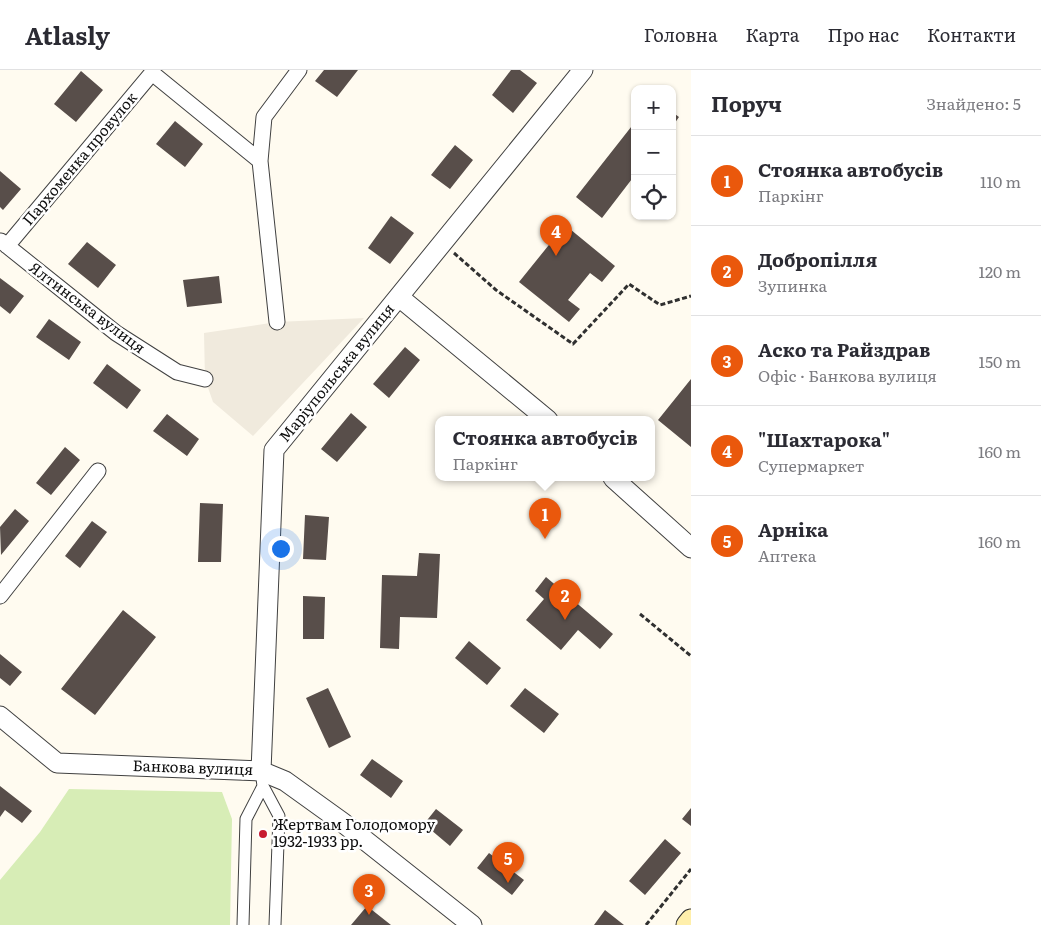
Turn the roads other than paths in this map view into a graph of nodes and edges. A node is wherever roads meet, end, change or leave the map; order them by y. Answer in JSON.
{"nodes":[{"id":1,"x":298,"y":70,"type":"edge"},
{"id":2,"x":583,"y":70,"type":"edge"},
{"id":3,"x":153,"y":72,"type":"edge"},
{"id":4,"x":260,"y":161,"type":"junction"},
{"id":5,"x":4,"y":244,"type":"edge"},
{"id":6,"x":399,"y":297,"type":"junction"},
{"id":7,"x":277,"y":322,"type":"dead end"},
{"id":8,"x":205,"y":379,"type":"dead end"},
{"id":9,"x":543,"y":416,"type":"edge"},
{"id":10,"x":98,"y":471,"type":"dead end"},
{"id":11,"x":616,"y":481,"type":"edge"},
{"id":12,"x":691,"y":548,"type":"edge"},
{"id":13,"x":0,"y":596,"type":"edge"},
{"id":14,"x":0,"y":716,"type":"edge"},
{"id":15,"x":262,"y":778,"type":"junction"},
{"id":16,"x":691,"y":920,"type":"edge"},
{"id":17,"x":243,"y":925,"type":"edge"},
{"id":18,"x":275,"y":925,"type":"edge"},
{"id":19,"x":472,"y":925,"type":"edge"},
{"id":20,"x":687,"y":925,"type":"edge"}],
"edges":[{"from":1,"to":4,"type":"street"},
{"from":2,"to":6,"type":"street","name":"Маріупольська вулиця"},
{"from":3,"to":4,"type":"street","name":"Пархоменка провулок"},
{"from":3,"to":5,"type":"street","name":"Пархоменка провулок"},
{"from":4,"to":7,"type":"street"},
{"from":5,"to":8,"type":"street","name":"Ялтинська вулиця"},
{"from":6,"to":9,"type":"street"},
{"from":6,"to":15,"type":"street","name":"Маріупольська вулиця"},
{"from":10,"to":13,"type":"street"},
{"from":11,"to":12,"type":"street"},
{"from":14,"to":15,"type":"street","name":"Банкова вулиця"},
{"from":15,"to":17,"type":"street"},
{"from":15,"to":18,"type":"street"},
{"from":15,"to":19,"type":"street","name":"Банкова вулиця"},
{"from":16,"to":20,"type":"main road"}]}
